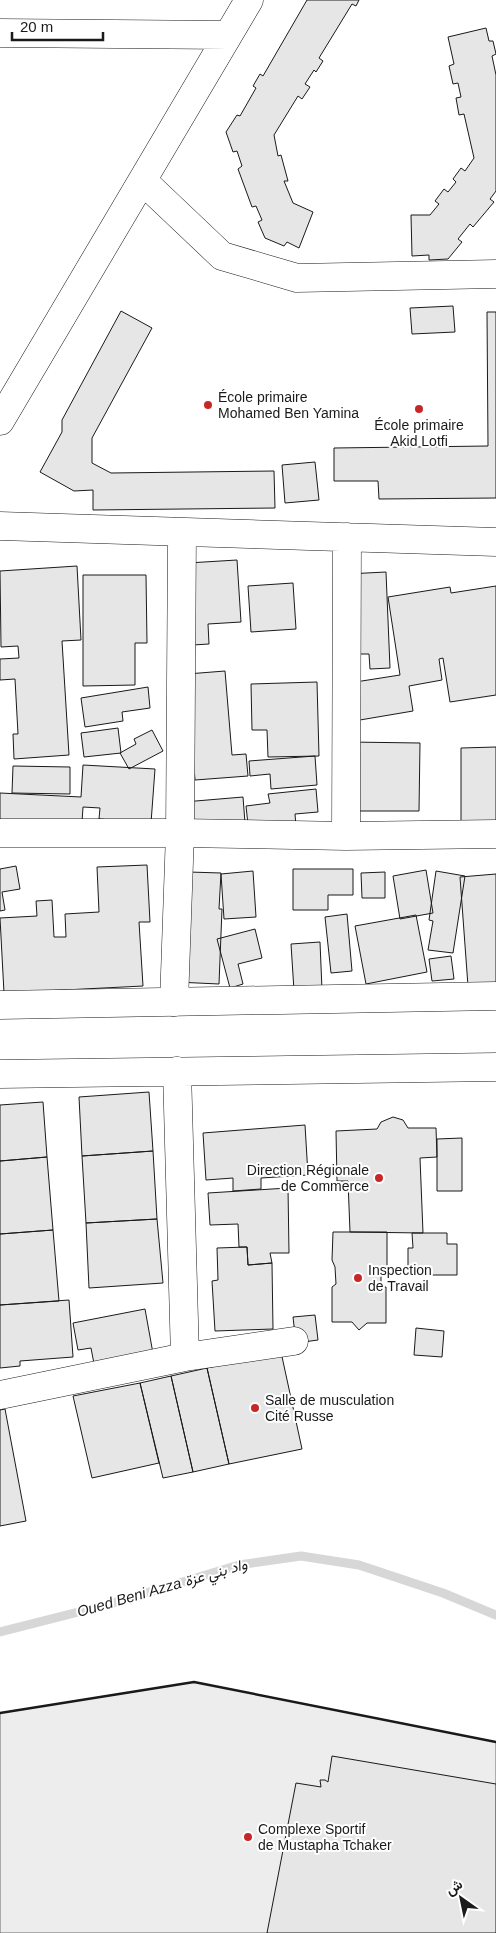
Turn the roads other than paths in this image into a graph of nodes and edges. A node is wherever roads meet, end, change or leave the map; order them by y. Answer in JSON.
{"nodes":[{"id":1,"x":249,"y":0,"type":"edge"},
{"id":2,"x":0,"y":33,"type":"edge"},
{"id":3,"x":228,"y":35,"type":"junction"},
{"id":4,"x":143,"y":181,"type":"junction"},
{"id":5,"x":496,"y":274,"type":"edge"},
{"id":6,"x":0,"y":421,"type":"edge"},
{"id":7,"x":0,"y":526,"type":"edge"},
{"id":8,"x":182,"y":532,"type":"junction"},
{"id":9,"x":347,"y":537,"type":"junction"},
{"id":10,"x":496,"y":542,"type":"edge"},
{"id":11,"x":0,"y":833,"type":"edge"},
{"id":12,"x":180,"y":833,"type":"junction"},
{"id":13,"x":496,"y":834,"type":"edge"},
{"id":14,"x":346,"y":836,"type":"junction"},
{"id":15,"x":496,"y":996,"type":"edge"},
{"id":16,"x":174,"y":1002,"type":"junction"},
{"id":17,"x":0,"y":1005,"type":"edge"},
{"id":18,"x":496,"y":1067,"type":"edge"},
{"id":19,"x":177,"y":1071,"type":"junction"},
{"id":20,"x":0,"y":1074,"type":"edge"},
{"id":21,"x":294,"y":1341,"type":"dead end"},
{"id":22,"x":185,"y":1357,"type":"junction"},
{"id":23,"x":0,"y":1394,"type":"edge"}],
"edges":[{"from":1,"to":3,"type":"street"},
{"from":2,"to":3,"type":"street"},
{"from":3,"to":4,"type":"street"},
{"from":4,"to":5,"type":"street"},
{"from":4,"to":6,"type":"street"},
{"from":7,"to":8,"type":"street"},
{"from":8,"to":9,"type":"street"},
{"from":8,"to":12,"type":"street"},
{"from":9,"to":10,"type":"street"},
{"from":9,"to":14,"type":"street"},
{"from":11,"to":12,"type":"street"},
{"from":12,"to":14,"type":"street"},
{"from":12,"to":16,"type":"street"},
{"from":13,"to":14,"type":"street"},
{"from":15,"to":16,"type":"street"},
{"from":16,"to":17,"type":"street"},
{"from":18,"to":19,"type":"street"},
{"from":19,"to":20,"type":"street"},
{"from":19,"to":22,"type":"street"},
{"from":21,"to":22,"type":"street"},
{"from":22,"to":23,"type":"street"}]}
